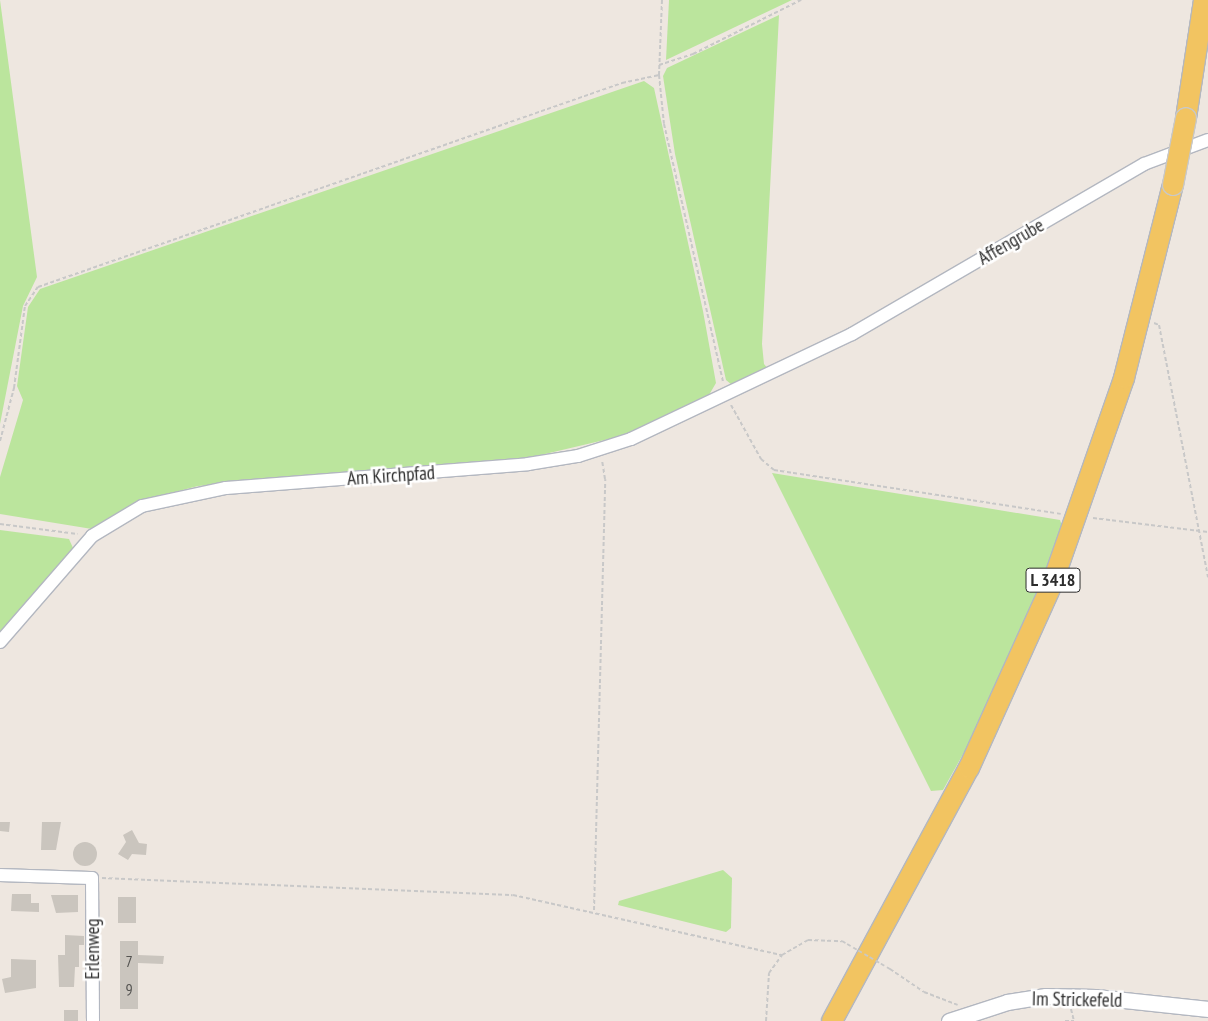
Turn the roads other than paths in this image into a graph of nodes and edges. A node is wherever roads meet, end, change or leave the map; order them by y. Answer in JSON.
{"nodes":[{"id":1,"x":1204,"y":0,"type":"edge"},
{"id":2,"x":1208,"y":140,"type":"edge"},
{"id":3,"x":817,"y":352,"type":"joint"},
{"id":4,"x":0,"y":642,"type":"edge"},
{"id":5,"x":0,"y":875,"type":"edge"},
{"id":6,"x":1208,"y":1009,"type":"edge"},
{"id":7,"x":93,"y":1021,"type":"edge"},
{"id":8,"x":832,"y":1021,"type":"edge"},
{"id":9,"x":949,"y":1021,"type":"edge"}],
"edges":[{"from":1,"to":8,"type":"main road","number":"L 3418","bridge":true},
{"from":2,"to":3,"type":"street","name":"Affengrube"},
{"from":3,"to":4,"type":"street","name":"Am Kirchpfad"},
{"from":5,"to":7,"type":"street","name":"Erlenweg"},
{"from":6,"to":9,"type":"street","name":"Im Strickefeld"}]}
